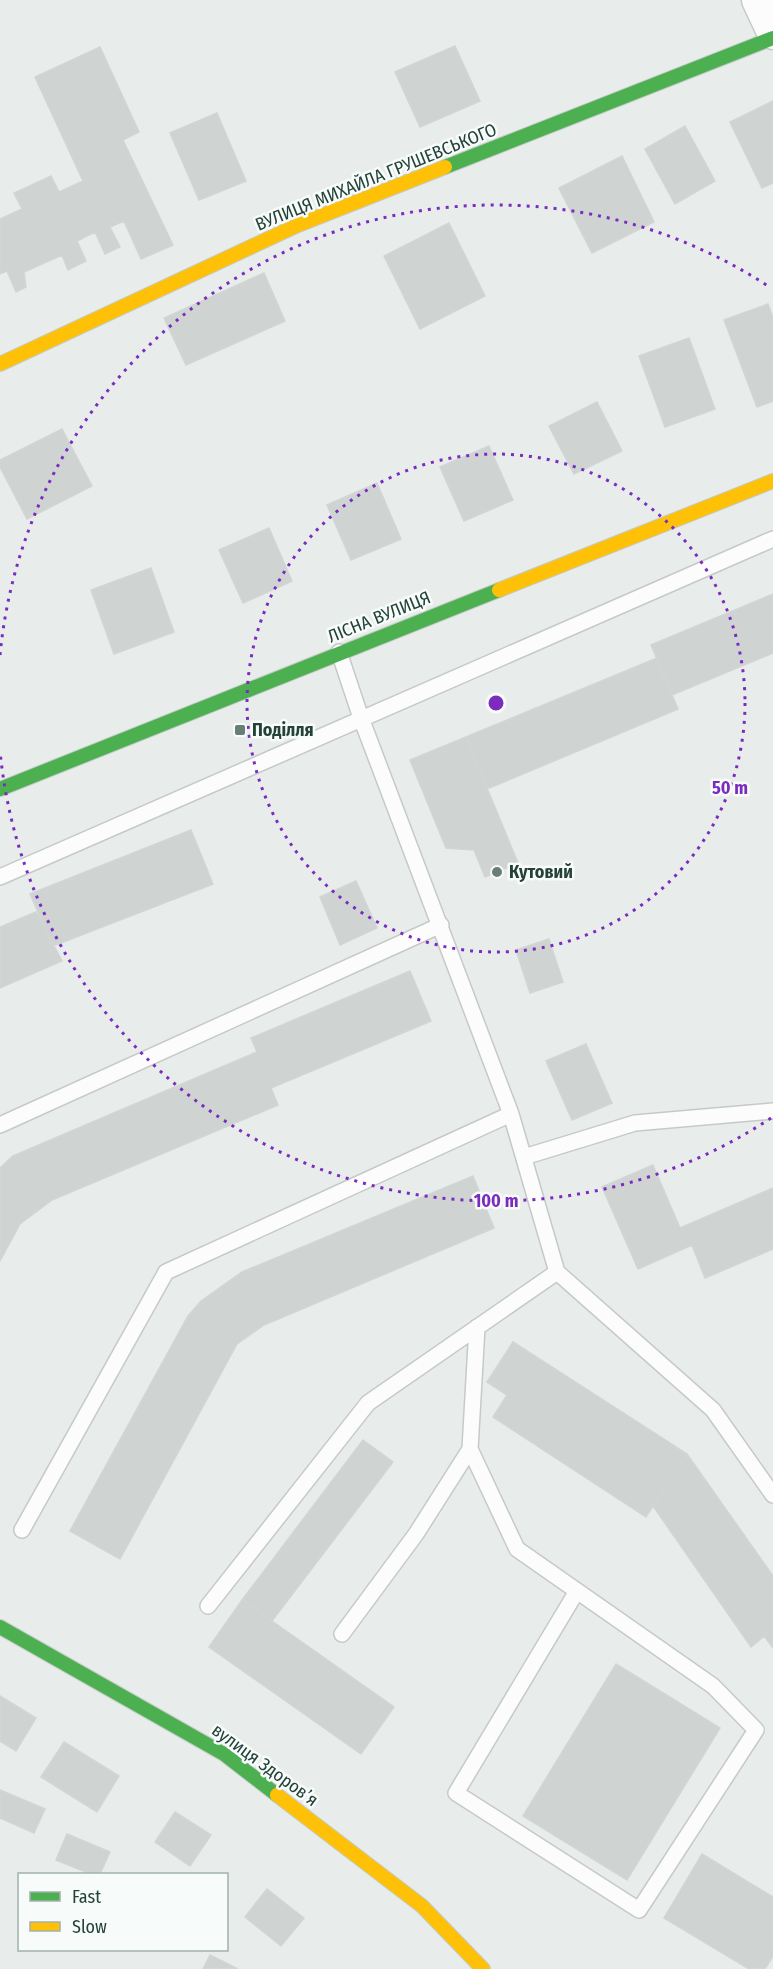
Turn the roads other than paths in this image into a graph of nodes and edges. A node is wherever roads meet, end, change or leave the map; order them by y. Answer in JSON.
{"nodes":[{"id":1,"x":757,"y":0,"type":"edge"},
{"id":2,"x":773,"y":34,"type":"edge"},
{"id":3,"x":773,"y":38,"type":"edge"},
{"id":4,"x":0,"y":364,"type":"edge"},
{"id":5,"x":773,"y":481,"type":"edge"},
{"id":6,"x":773,"y":540,"type":"edge"},
{"id":7,"x":339,"y":652,"type":"junction"},
{"id":8,"x":361,"y":718,"type":"junction"},
{"id":9,"x":0,"y":789,"type":"edge"},
{"id":10,"x":0,"y":877,"type":"edge"},
{"id":11,"x":441,"y":925,"type":"junction"},
{"id":12,"x":773,"y":1112,"type":"edge"},
{"id":13,"x":511,"y":1114,"type":"junction"},
{"id":14,"x":0,"y":1125,"type":"edge"},
{"id":15,"x":524,"y":1157,"type":"junction"},
{"id":16,"x":557,"y":1272,"type":"junction"},
{"id":17,"x":477,"y":1327,"type":"junction"},
{"id":18,"x":470,"y":1449,"type":"junction"},
{"id":19,"x":773,"y":1495,"type":"edge"},
{"id":20,"x":22,"y":1530,"type":"dead end"},
{"id":21,"x":577,"y":1591,"type":"junction"},
{"id":22,"x":208,"y":1606,"type":"dead end"},
{"id":23,"x":0,"y":1628,"type":"edge"},
{"id":24,"x":342,"y":1634,"type":"dead end"},
{"id":25,"x":483,"y":1969,"type":"edge"}],
"edges":[{"from":1,"to":2,"type":"street"},
{"from":3,"to":4,"type":"street","name":"ВУЛИЦЯ МИХАЙЛА ГРУШЕВСЬКОГО"},
{"from":5,"to":7,"type":"street","name":"ЛІСНА ВУЛИЦЯ"},
{"from":6,"to":8,"type":"lane"},
{"from":7,"to":8,"type":"lane"},
{"from":7,"to":9,"type":"street","name":"ЛІСНА ВУЛИЦЯ"},
{"from":8,"to":10,"type":"lane"},
{"from":8,"to":11,"type":"lane"},
{"from":11,"to":13,"type":"lane"},
{"from":11,"to":14,"type":"lane"},
{"from":12,"to":15,"type":"lane"},
{"from":13,"to":15,"type":"lane"},
{"from":13,"to":20,"type":"lane"},
{"from":15,"to":16,"type":"lane"},
{"from":16,"to":17,"type":"lane"},
{"from":16,"to":19,"type":"lane"},
{"from":17,"to":18,"type":"lane"},
{"from":17,"to":22,"type":"lane"},
{"from":18,"to":21,"type":"lane"},
{"from":18,"to":24,"type":"lane"},
{"from":21,"to":21,"type":"lane"},
{"from":23,"to":25,"type":"street","name":"вулиця Здоровʼя"}]}
